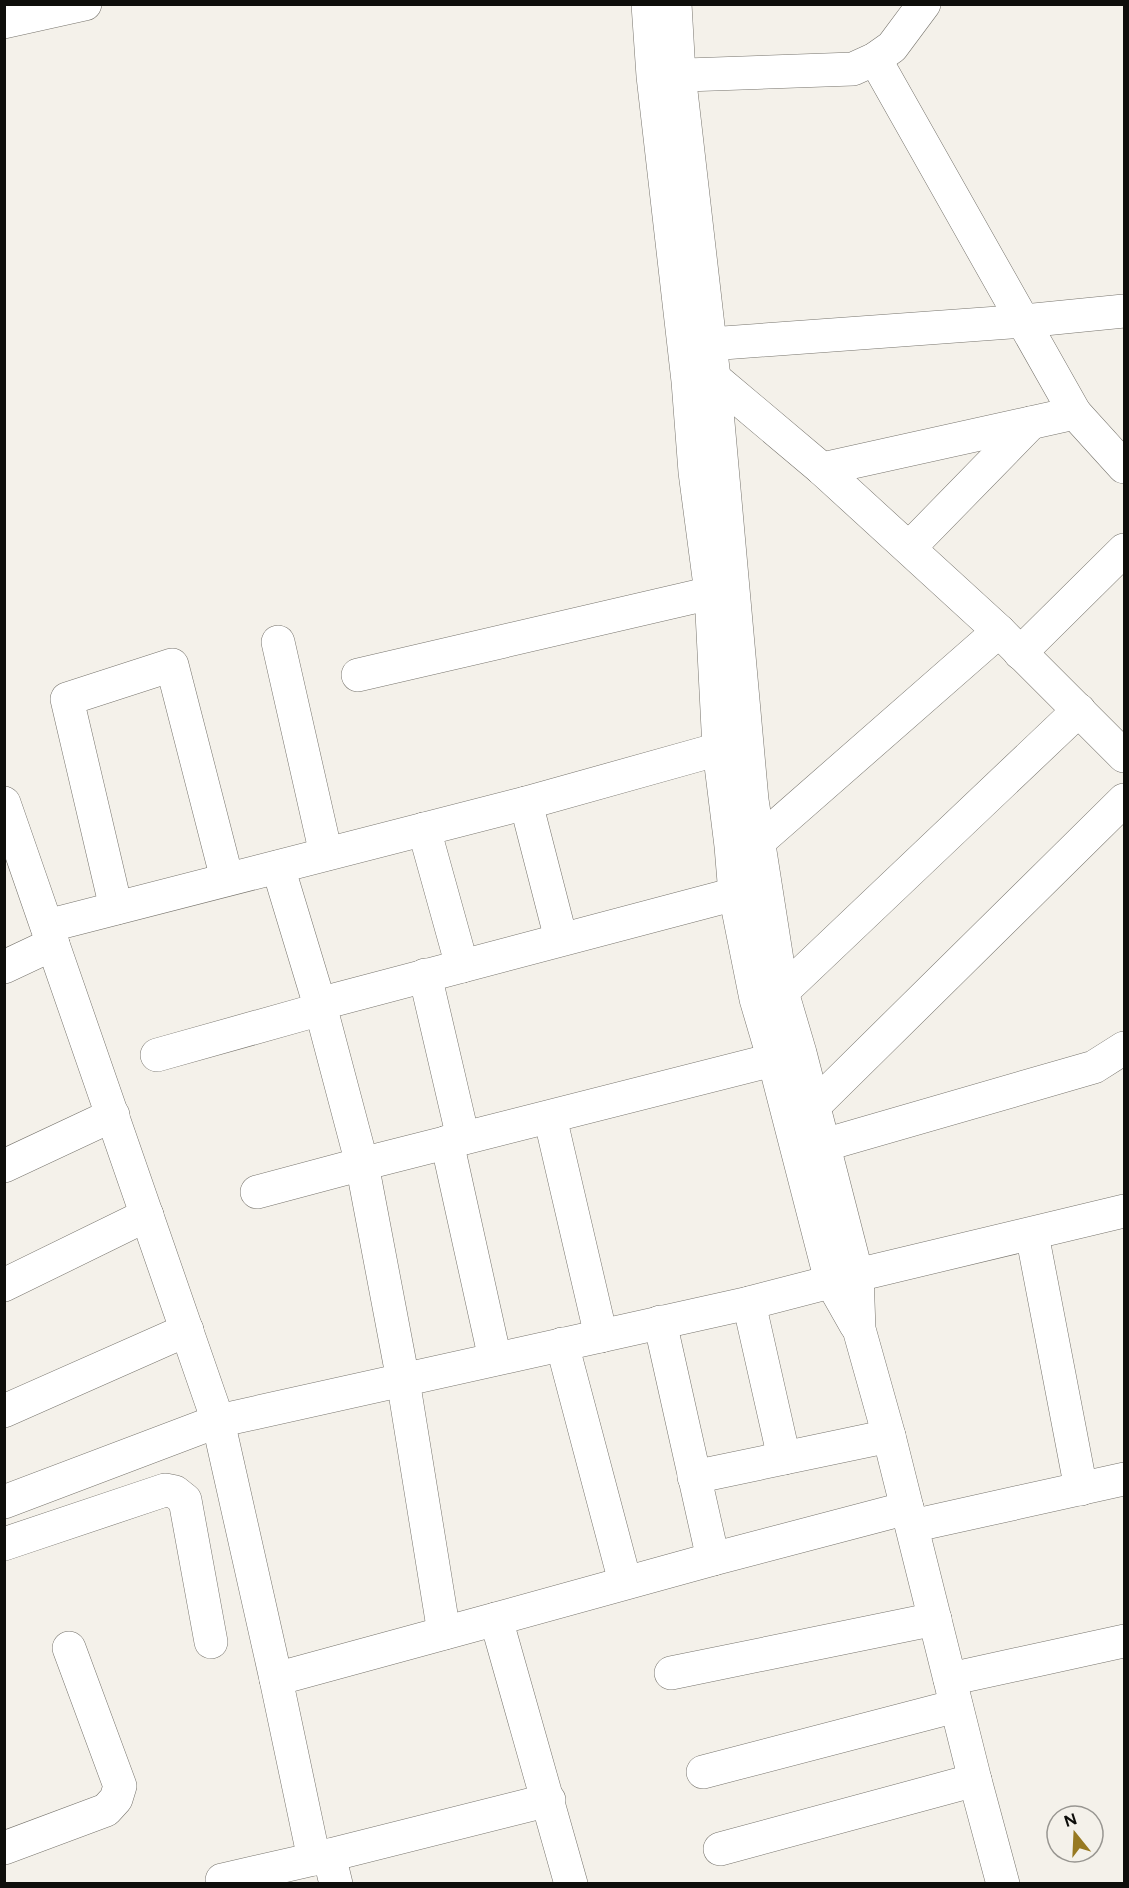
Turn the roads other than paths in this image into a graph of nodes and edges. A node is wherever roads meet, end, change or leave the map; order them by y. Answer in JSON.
{"nodes":[{"id":1,"x":85,"y":4,"type":"edge"},
{"id":2,"x":648,"y":4,"type":"edge"},
{"id":3,"x":675,"y":4,"type":"edge"},
{"id":4,"x":924,"y":4,"type":"edge"},
{"id":5,"x":22,"y":14,"type":"edge"},
{"id":6,"x":875,"y":59,"type":"junction"},
{"id":7,"x":666,"y":75,"type":"junction"},
{"id":8,"x":1125,"y":311,"type":"edge"},
{"id":9,"x":1024,"y":321,"type":"junction"},
{"id":10,"x":709,"y":344,"type":"junction"},
{"id":11,"x":714,"y":378,"type":"junction"},
{"id":12,"x":1075,"y":413,"type":"junction"},
{"id":13,"x":1031,"y":423,"type":"junction"},
{"id":14,"x":1125,"y":467,"type":"edge"},
{"id":15,"x":822,"y":469,"type":"junction"},
{"id":16,"x":909,"y":548,"type":"junction"},
{"id":17,"x":1125,"y":550,"type":"edge"},
{"id":18,"x":711,"y":593,"type":"junction"},
{"id":19,"x":278,"y":642,"type":"dead end"},
{"id":20,"x":1010,"y":642,"type":"junction"},
{"id":21,"x":358,"y":675,"type":"dead end"},
{"id":22,"x":1078,"y":710,"type":"junction"},
{"id":23,"x":719,"y":749,"type":"junction"},
{"id":24,"x":1125,"y":756,"type":"edge"},
{"id":25,"x":1125,"y":800,"type":"edge"},
{"id":26,"x":4,"y":803,"type":"edge"},
{"id":27,"x":526,"y":803,"type":"junction"},
{"id":28,"x":423,"y":829,"type":"junction"},
{"id":29,"x":10,"y":840,"type":"edge"},
{"id":30,"x":757,"y":843,"type":"junction"},
{"id":31,"x":326,"y":854,"type":"junction"},
{"id":32,"x":278,"y":867,"type":"junction"},
{"id":33,"x":227,"y":879,"type":"junction"},
{"id":34,"x":735,"y":894,"type":"junction"},
{"id":35,"x":116,"y":908,"type":"junction"},
{"id":36,"x":50,"y":935,"type":"junction"},
{"id":37,"x":561,"y":939,"type":"junction"},
{"id":38,"x":462,"y":966,"type":"junction"},
{"id":39,"x":4,"y":967,"type":"edge"},
{"id":40,"x":425,"y":975,"type":"junction"},
{"id":41,"x":782,"y":992,"type":"junction"},
{"id":42,"x":320,"y":1006,"type":"junction"},
{"id":43,"x":1125,"y":1048,"type":"edge"},
{"id":44,"x":158,"y":1055,"type":"dead end"},
{"id":45,"x":787,"y":1057,"type":"junction"},
{"id":46,"x":814,"y":1106,"type":"junction"},
{"id":47,"x":113,"y":1115,"type":"junction"},
{"id":48,"x":550,"y":1117,"type":"junction"},
{"id":49,"x":455,"y":1140,"type":"junction"},
{"id":50,"x":824,"y":1145,"type":"junction"},
{"id":51,"x":362,"y":1164,"type":"junction"},
{"id":52,"x":4,"y":1166,"type":"edge"},
{"id":53,"x":257,"y":1192,"type":"dead end"},
{"id":54,"x":1125,"y":1211,"type":"edge"},
{"id":55,"x":147,"y":1215,"type":"junction"},
{"id":56,"x":1032,"y":1234,"type":"junction"},
{"id":57,"x":844,"y":1278,"type":"junction"},
{"id":58,"x":4,"y":1285,"type":"edge"},
{"id":59,"x":749,"y":1303,"type":"junction"},
{"id":60,"x":660,"y":1322,"type":"junction"},
{"id":61,"x":187,"y":1330,"type":"junction"},
{"id":62,"x":601,"y":1336,"type":"junction"},
{"id":63,"x":562,"y":1344,"type":"junction"},
{"id":64,"x":495,"y":1359,"type":"junction"},
{"id":65,"x":403,"y":1380,"type":"junction"},
{"id":66,"x":4,"y":1411,"type":"edge"},
{"id":67,"x":218,"y":1421,"type":"junction"},
{"id":68,"x":889,"y":1436,"type":"junction"},
{"id":69,"x":784,"y":1458,"type":"junction"},
{"id":70,"x":694,"y":1477,"type":"junction"},
{"id":71,"x":1125,"y":1479,"type":"edge"},
{"id":72,"x":1081,"y":1489,"type":"junction"},
{"id":73,"x":4,"y":1502,"type":"edge"},
{"id":74,"x":910,"y":1517,"type":"junction"},
{"id":75,"x":4,"y":1544,"type":"edge"},
{"id":76,"x":713,"y":1559,"type":"junction"},
{"id":77,"x":625,"y":1582,"type":"junction"},
{"id":78,"x":496,"y":1619,"type":"junction"},
{"id":79,"x":935,"y":1619,"type":"junction"},
{"id":80,"x":444,"y":1633,"type":"junction"},
{"id":81,"x":1125,"y":1641,"type":"edge"},
{"id":82,"x":211,"y":1642,"type":"dead end"},
{"id":83,"x":69,"y":1648,"type":"dead end"},
{"id":84,"x":671,"y":1673,"type":"dead end"},
{"id":85,"x":276,"y":1680,"type":"junction"},
{"id":86,"x":953,"y":1693,"type":"junction"},
{"id":87,"x":703,"y":1772,"type":"dead end"},
{"id":88,"x":975,"y":1780,"type":"junction"},
{"id":89,"x":549,"y":1800,"type":"junction"},
{"id":90,"x":4,"y":1848,"type":"edge"},
{"id":91,"x":720,"y":1849,"type":"dead end"},
{"id":92,"x":326,"y":1866,"type":"edge"},
{"id":93,"x":999,"y":1883,"type":"edge"},
{"id":94,"x":223,"y":1884,"type":"edge"},
{"id":95,"x":571,"y":1884,"type":"edge"}],
"edges":[{"from":1,"to":5,"type":"street"},
{"from":2,"to":7,"type":"street"},
{"from":3,"to":7,"type":"street"},
{"from":4,"to":6,"type":"street"},
{"from":6,"to":7,"type":"street"},
{"from":6,"to":9,"type":"street"},
{"from":7,"to":10,"type":"street"},
{"from":7,"to":18,"type":"street"},
{"from":8,"to":9,"type":"street"},
{"from":9,"to":10,"type":"street"},
{"from":9,"to":12,"type":"street"},
{"from":10,"to":11,"type":"street"},
{"from":11,"to":15,"type":"street"},
{"from":11,"to":30,"type":"street"},
{"from":12,"to":13,"type":"street"},
{"from":12,"to":14,"type":"street"},
{"from":13,"to":15,"type":"street"},
{"from":13,"to":16,"type":"street"},
{"from":15,"to":16,"type":"street"},
{"from":16,"to":20,"type":"street"},
{"from":17,"to":20,"type":"street"},
{"from":18,"to":21,"type":"street"},
{"from":18,"to":23,"type":"street"},
{"from":19,"to":31,"type":"street"},
{"from":20,"to":22,"type":"street"},
{"from":20,"to":30,"type":"street"},
{"from":22,"to":24,"type":"street"},
{"from":22,"to":41,"type":"street"},
{"from":23,"to":27,"type":"street"},
{"from":23,"to":34,"type":"street"},
{"from":25,"to":46,"type":"street"},
{"from":26,"to":29,"type":"street"},
{"from":27,"to":28,"type":"street"},
{"from":27,"to":37,"type":"street"},
{"from":28,"to":31,"type":"street"},
{"from":28,"to":38,"type":"street"},
{"from":29,"to":36,"type":"street"},
{"from":30,"to":41,"type":"street"},
{"from":31,"to":32,"type":"street"},
{"from":32,"to":33,"type":"street"},
{"from":32,"to":42,"type":"street"},
{"from":33,"to":35,"type":"street"},
{"from":33,"to":35,"type":"street"},
{"from":34,"to":37,"type":"street"},
{"from":34,"to":45,"type":"street"},
{"from":35,"to":36,"type":"street"},
{"from":36,"to":39,"type":"street"},
{"from":36,"to":47,"type":"street"},
{"from":37,"to":38,"type":"street"},
{"from":38,"to":40,"type":"street"},
{"from":40,"to":42,"type":"street"},
{"from":40,"to":49,"type":"street"},
{"from":41,"to":45,"type":"street"},
{"from":42,"to":44,"type":"street"},
{"from":42,"to":51,"type":"street"},
{"from":43,"to":50,"type":"street"},
{"from":45,"to":46,"type":"street"},
{"from":45,"to":48,"type":"street"},
{"from":45,"to":57,"type":"street"},
{"from":46,"to":50,"type":"street"},
{"from":47,"to":52,"type":"street"},
{"from":47,"to":55,"type":"street"},
{"from":48,"to":49,"type":"street"},
{"from":48,"to":62,"type":"street"},
{"from":49,"to":51,"type":"street"},
{"from":49,"to":64,"type":"street"},
{"from":50,"to":57,"type":"street"},
{"from":51,"to":53,"type":"street"},
{"from":51,"to":65,"type":"street"},
{"from":54,"to":56,"type":"street"},
{"from":55,"to":58,"type":"street"},
{"from":55,"to":61,"type":"street"},
{"from":56,"to":57,"type":"street"},
{"from":56,"to":72,"type":"street"},
{"from":57,"to":59,"type":"street"},
{"from":57,"to":68,"type":"street"},
{"from":59,"to":60,"type":"street"},
{"from":59,"to":69,"type":"street"},
{"from":60,"to":62,"type":"street"},
{"from":60,"to":70,"type":"street"},
{"from":61,"to":66,"type":"street"},
{"from":61,"to":67,"type":"street"},
{"from":62,"to":63,"type":"street"},
{"from":63,"to":64,"type":"street"},
{"from":63,"to":77,"type":"street"},
{"from":64,"to":65,"type":"street"},
{"from":65,"to":67,"type":"street"},
{"from":65,"to":80,"type":"street"},
{"from":67,"to":73,"type":"street"},
{"from":67,"to":85,"type":"street"},
{"from":68,"to":69,"type":"street"},
{"from":68,"to":74,"type":"street"},
{"from":69,"to":70,"type":"street"},
{"from":70,"to":76,"type":"street"},
{"from":71,"to":72,"type":"street"},
{"from":72,"to":74,"type":"street"},
{"from":74,"to":76,"type":"street"},
{"from":74,"to":79,"type":"street"},
{"from":75,"to":82,"type":"street"},
{"from":76,"to":77,"type":"street"},
{"from":77,"to":78,"type":"street"},
{"from":78,"to":80,"type":"street"},
{"from":78,"to":89,"type":"street"},
{"from":79,"to":84,"type":"street"},
{"from":79,"to":86,"type":"street"},
{"from":80,"to":85,"type":"street"},
{"from":81,"to":86,"type":"street"},
{"from":83,"to":90,"type":"street"},
{"from":85,"to":92,"type":"street"},
{"from":86,"to":87,"type":"street"},
{"from":86,"to":88,"type":"street"},
{"from":88,"to":91,"type":"street"},
{"from":88,"to":93,"type":"street"},
{"from":89,"to":92,"type":"street"},
{"from":89,"to":95,"type":"street"},
{"from":92,"to":94,"type":"street"}]}
